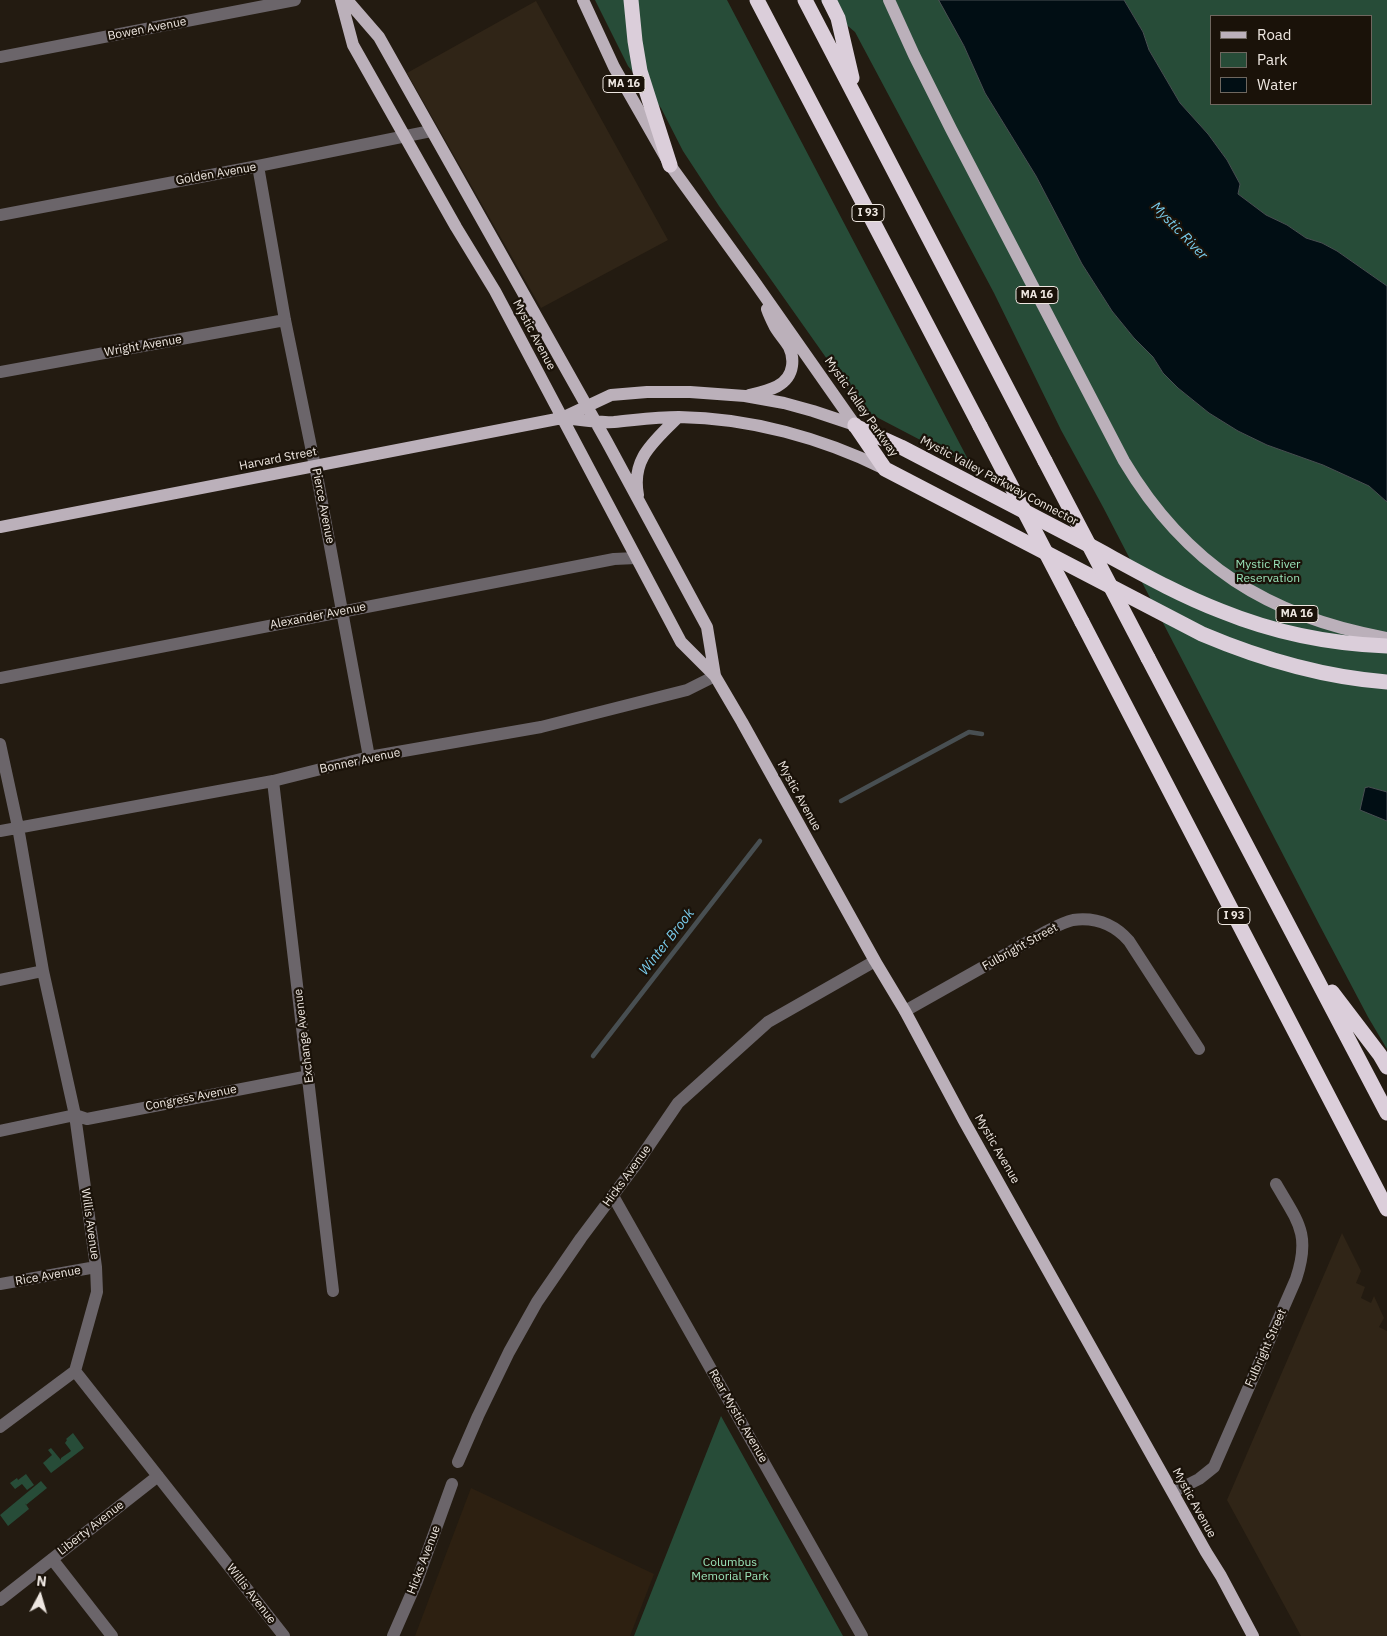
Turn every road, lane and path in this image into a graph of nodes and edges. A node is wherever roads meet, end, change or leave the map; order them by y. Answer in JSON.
{"nodes":[{"id":1,"x":295,"y":0,"type":"edge"},
{"id":2,"x":341,"y":0,"type":"edge"},
{"id":3,"x":347,"y":0,"type":"edge"},
{"id":4,"x":583,"y":0,"type":"edge"},
{"id":5,"x":631,"y":0,"type":"edge"},
{"id":6,"x":757,"y":0,"type":"edge"},
{"id":7,"x":805,"y":0,"type":"edge"},
{"id":8,"x":829,"y":0,"type":"edge"},
{"id":9,"x":889,"y":0,"type":"edge"},
{"id":10,"x":0,"y":57,"type":"edge"},
{"id":11,"x":856,"y":98,"type":"junction"},
{"id":12,"x":431,"y":131,"type":"junction"},
{"id":13,"x":405,"y":136,"type":"junction"},
{"id":14,"x":670,"y":165,"type":"junction"},
{"id":15,"x":258,"y":166,"type":"junction"},
{"id":16,"x":0,"y":215,"type":"edge"},
{"id":17,"x":754,"y":281,"type":"junction"},
{"id":18,"x":286,"y":320,"type":"junction"},
{"id":19,"x":0,"y":372,"type":"edge"},
{"id":20,"x":745,"y":396,"type":"junction"},
{"id":21,"x":587,"y":406,"type":"junction"},
{"id":22,"x":678,"y":417,"type":"junction"},
{"id":23,"x":562,"y":418,"type":"junction"},
{"id":24,"x":595,"y":421,"type":"junction"},
{"id":25,"x":855,"y":426,"type":"junction"},
{"id":26,"x":315,"y":466,"type":"junction"},
{"id":27,"x":886,"y":469,"type":"junction"},
{"id":28,"x":639,"y":503,"type":"junction"},
{"id":29,"x":0,"y":527,"type":"edge"},
{"id":30,"x":636,"y":558,"type":"junction"},
{"id":31,"x":342,"y":611,"type":"junction"},
{"id":32,"x":1387,"y":638,"type":"edge"},
{"id":33,"x":1387,"y":646,"type":"edge"},
{"id":34,"x":715,"y":676,"type":"junction"},
{"id":35,"x":0,"y":678,"type":"edge"},
{"id":36,"x":1387,"y":682,"type":"edge"},
{"id":37,"x":0,"y":744,"type":"edge"},
{"id":38,"x":369,"y":757,"type":"junction"},
{"id":39,"x":273,"y":781,"type":"junction"},
{"id":40,"x":18,"y":828,"type":"junction"},
{"id":41,"x":0,"y":831,"type":"edge"},
{"id":42,"x":1306,"y":958,"type":"junction"},
{"id":43,"x":875,"y":961,"type":"junction"},
{"id":44,"x":43,"y":972,"type":"junction"},
{"id":45,"x":0,"y":980,"type":"edge"},
{"id":46,"x":905,"y":1012,"type":"junction"},
{"id":47,"x":1199,"y":1049,"type":"dead end"},
{"id":48,"x":1387,"y":1068,"type":"edge"},
{"id":49,"x":309,"y":1076,"type":"junction"},
{"id":50,"x":1387,"y":1113,"type":"edge"},
{"id":51,"x":74,"y":1115,"type":"junction"},
{"id":52,"x":0,"y":1131,"type":"edge"},
{"id":53,"x":1276,"y":1184,"type":"dead end"},
{"id":54,"x":613,"y":1196,"type":"junction"},
{"id":55,"x":1387,"y":1209,"type":"edge"},
{"id":56,"x":96,"y":1267,"type":"junction"},
{"id":57,"x":0,"y":1284,"type":"edge"},
{"id":58,"x":333,"y":1291,"type":"dead end"},
{"id":59,"x":75,"y":1371,"type":"junction"},
{"id":60,"x":0,"y":1427,"type":"edge"},
{"id":61,"x":458,"y":1462,"type":"dead end"},
{"id":62,"x":158,"y":1476,"type":"junction"},
{"id":63,"x":452,"y":1484,"type":"dead end"},
{"id":64,"x":1173,"y":1492,"type":"junction"},
{"id":65,"x":52,"y":1559,"type":"junction"},
{"id":66,"x":0,"y":1600,"type":"edge"},
{"id":67,"x":112,"y":1636,"type":"edge"},
{"id":68,"x":284,"y":1636,"type":"edge"},
{"id":69,"x":393,"y":1636,"type":"edge"},
{"id":70,"x":862,"y":1636,"type":"edge"},
{"id":71,"x":1253,"y":1636,"type":"edge"}],
"edges":[{"from":1,"to":10,"type":"street","name":"Bowen Avenue"},
{"from":2,"to":13,"type":"main road","name":"Mystic Avenue"},
{"from":3,"to":12,"type":"main road","name":"Mystic Avenue"},
{"from":4,"to":14,"type":"main road","name":"Mystic Valley Parkway","number":"MA 16"},
{"from":5,"to":14,"type":"highway"},
{"from":6,"to":55,"type":"highway","number":"I 93","bridge":true},
{"from":7,"to":11,"type":"highway"},
{"from":8,"to":11,"type":"highway"},
{"from":9,"to":32,"type":"main road","number":"MA 16"},
{"from":11,"to":42,"type":"highway","bridge":true},
{"from":12,"to":13,"type":"street","name":"Golden Avenue"},
{"from":12,"to":21,"type":"main road","name":"Mystic Avenue"},
{"from":13,"to":15,"type":"street","name":"Golden Avenue"},
{"from":13,"to":23,"type":"main road","name":"Mystic Avenue"},
{"from":14,"to":17,"type":"main road","name":"Mystic Valley Parkway","number":"MA 16"},
{"from":15,"to":16,"type":"street","name":"Golden Avenue"},
{"from":15,"to":18,"type":"street","name":"Pierce Avenue"},
{"from":17,"to":20,"type":"main road"},
{"from":17,"to":25,"type":"main road","name":"Mystic Valley Parkway","number":"MA 16"},
{"from":18,"to":19,"type":"street","name":"Wright Avenue"},
{"from":18,"to":26,"type":"street","name":"Pierce Avenue"},
{"from":20,"to":21,"type":"main road","name":"Mystic Valley Parkway Connector"},
{"from":20,"to":25,"type":"main road","name":"Mystic Valley Parkway Connector"},
{"from":21,"to":23,"type":"main road","name":"Mystic Valley Parkway Connector"},
{"from":21,"to":24,"type":"main road","name":"Mystic Avenue"},
{"from":22,"to":24,"type":"main road"},
{"from":22,"to":27,"type":"main road"},
{"from":22,"to":28,"type":"main road"},
{"from":23,"to":24,"type":"main road"},
{"from":23,"to":26,"type":"main road","name":"Harvard Street"},
{"from":23,"to":30,"type":"main road","name":"Mystic Avenue"},
{"from":24,"to":28,"type":"main road","name":"Mystic Avenue"},
{"from":25,"to":27,"type":"highway","name":"Mystic Valley Parkway","number":"MA 16"},
{"from":25,"to":33,"type":"highway","name":"Mystic Valley Parkway Connector"},
{"from":26,"to":29,"type":"main road","name":"Harvard Street"},
{"from":26,"to":31,"type":"street","name":"Pierce Avenue"},
{"from":27,"to":36,"type":"highway","name":"Mystic Valley Parkway","number":"MA 16"},
{"from":28,"to":34,"type":"main road","name":"Mystic Avenue"},
{"from":30,"to":31,"type":"street","name":"Alexander Avenue"},
{"from":30,"to":34,"type":"main road","name":"Mystic Avenue"},
{"from":31,"to":35,"type":"street","name":"Alexander Avenue"},
{"from":31,"to":38,"type":"street","name":"Pierce Avenue"},
{"from":34,"to":38,"type":"street","name":"Bonner Avenue"},
{"from":34,"to":43,"type":"main road","name":"Mystic Avenue"},
{"from":37,"to":40,"type":"street","name":"Willis Avenue"},
{"from":38,"to":39,"type":"street","name":"Bonner Avenue"},
{"from":39,"to":40,"type":"street","name":"Bonner Avenue"},
{"from":39,"to":49,"type":"street","name":"Exchange Avenue"},
{"from":40,"to":41,"type":"street","name":"Bonner Avenue"},
{"from":40,"to":44,"type":"street","name":"Willis Avenue"},
{"from":42,"to":48,"type":"highway"},
{"from":42,"to":50,"type":"highway"},
{"from":43,"to":46,"type":"main road","name":"Mystic Avenue"},
{"from":43,"to":54,"type":"street","name":"Hicks Avenue"},
{"from":44,"to":45,"type":"street"},
{"from":44,"to":51,"type":"street","name":"Willis Avenue"},
{"from":46,"to":47,"type":"street","name":"Fulbright Street"},
{"from":46,"to":64,"type":"main road","name":"Mystic Avenue"},
{"from":49,"to":51,"type":"street","name":"Congress Avenue"},
{"from":49,"to":58,"type":"street","name":"Exchange Avenue"},
{"from":51,"to":52,"type":"street","name":"Congress Avenue"},
{"from":51,"to":56,"type":"street","name":"Willis Avenue"},
{"from":53,"to":64,"type":"street","name":"Fulbright Street"},
{"from":54,"to":61,"type":"street","name":"Hicks Avenue"},
{"from":54,"to":70,"type":"street","name":"Rear Mystic Avenue"},
{"from":56,"to":57,"type":"street","name":"Rice Avenue"},
{"from":56,"to":59,"type":"street","name":"Willis Avenue"},
{"from":59,"to":60,"type":"street"},
{"from":59,"to":62,"type":"street","name":"Willis Avenue"},
{"from":62,"to":65,"type":"street","name":"Liberty Avenue"},
{"from":62,"to":68,"type":"street","name":"Willis Avenue"},
{"from":63,"to":69,"type":"street","name":"Hicks Avenue"},
{"from":64,"to":71,"type":"main road","name":"Mystic Avenue"},
{"from":65,"to":66,"type":"street","name":"Liberty Avenue"},
{"from":65,"to":67,"type":"street"}]}
